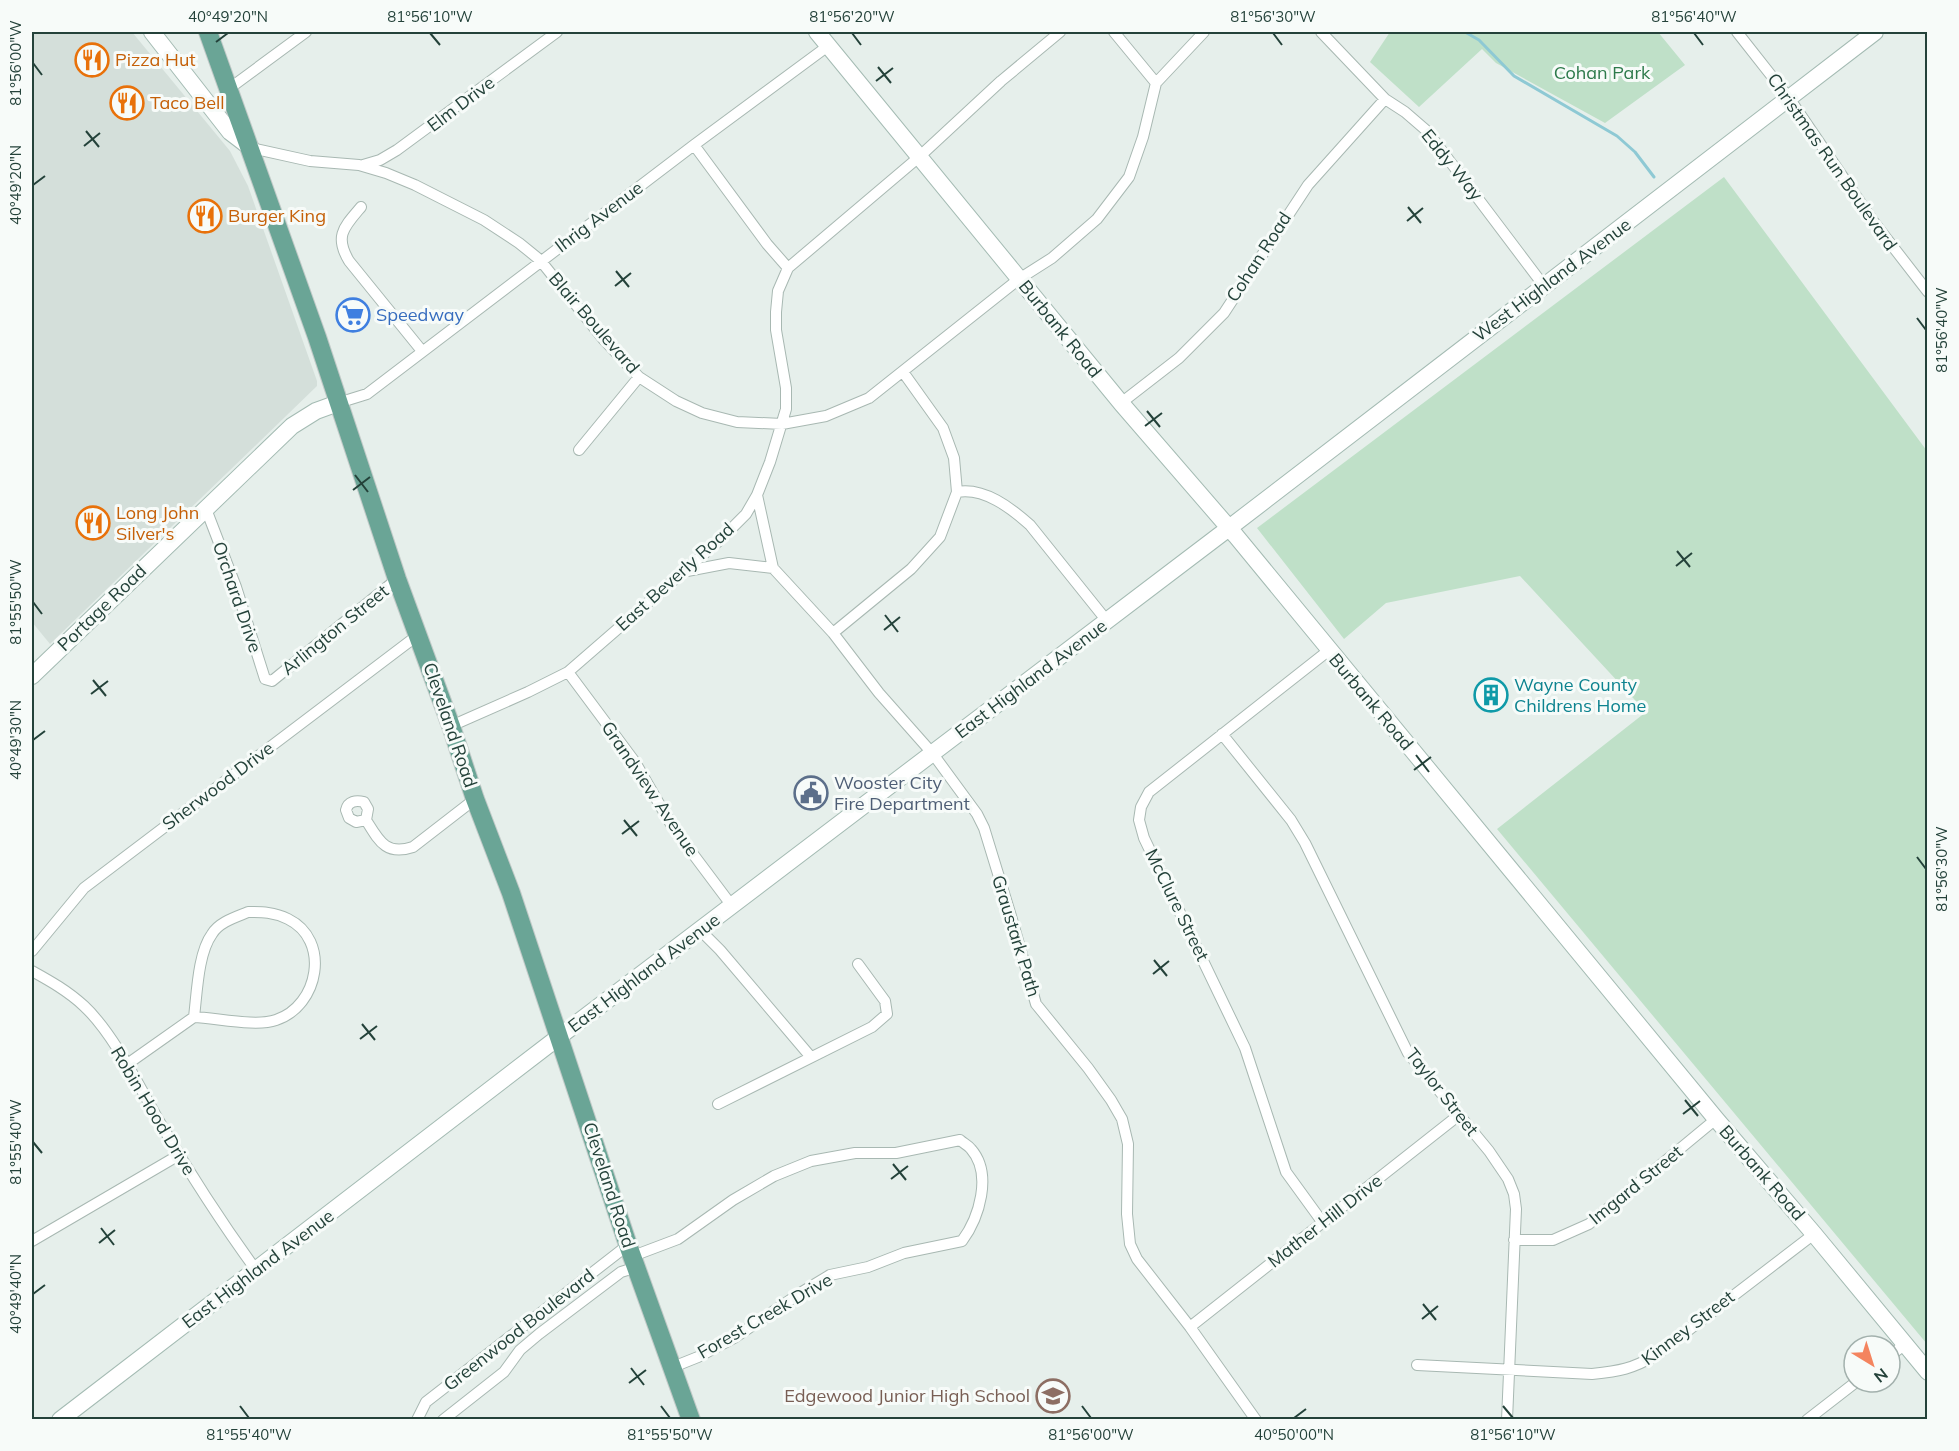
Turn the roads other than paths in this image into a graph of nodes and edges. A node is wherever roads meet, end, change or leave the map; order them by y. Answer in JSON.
{"nodes":[{"id":1,"x":152,"y":32,"type":"edge"},
{"id":2,"x":208,"y":32,"type":"edge"},
{"id":3,"x":306,"y":32,"type":"edge"},
{"id":4,"x":557,"y":32,"type":"edge"},
{"id":5,"x":817,"y":32,"type":"edge"},
{"id":6,"x":1060,"y":32,"type":"edge"},
{"id":7,"x":1114,"y":32,"type":"edge"},
{"id":8,"x":1204,"y":32,"type":"edge"},
{"id":9,"x":1321,"y":32,"type":"edge"},
{"id":10,"x":1737,"y":32,"type":"edge"},
{"id":11,"x":1875,"y":32,"type":"edge"},
{"id":12,"x":828,"y":46,"type":"junction"},
{"id":13,"x":1156,"y":82,"type":"junction"},
{"id":14,"x":230,"y":88,"type":"junction"},
{"id":15,"x":1789,"y":98,"type":"junction"},
{"id":16,"x":1385,"y":99,"type":"junction"},
{"id":17,"x":694,"y":145,"type":"junction"},
{"id":18,"x":251,"y":148,"type":"junction"},
{"id":19,"x":919,"y":157,"type":"junction"},
{"id":20,"x":359,"y":165,"type":"junction"},
{"id":21,"x":362,"y":207,"type":"dead end"},
{"id":22,"x":540,"y":261,"type":"junction"},
{"id":23,"x":788,"y":268,"type":"junction"},
{"id":24,"x":1019,"y":279,"type":"junction"},
{"id":25,"x":1544,"y":286,"type":"junction"},
{"id":26,"x":1928,"y":292,"type":"edge"},
{"id":27,"x":422,"y":351,"type":"junction"},
{"id":28,"x":903,"y":372,"type":"junction"},
{"id":29,"x":639,"y":377,"type":"junction"},
{"id":30,"x":338,"y":403,"type":"junction"},
{"id":31,"x":1121,"y":403,"type":"junction"},
{"id":32,"x":782,"y":424,"type":"junction"},
{"id":33,"x":579,"y":450,"type":"dead end"},
{"id":34,"x":957,"y":492,"type":"junction"},
{"id":35,"x":757,"y":495,"type":"junction"},
{"id":36,"x":206,"y":509,"type":"junction"},
{"id":37,"x":1229,"y":528,"type":"junction"},
{"id":38,"x":773,"y":568,"type":"junction"},
{"id":39,"x":682,"y":572,"type":"junction"},
{"id":40,"x":397,"y":579,"type":"junction"},
{"id":41,"x":1107,"y":621,"type":"junction"},
{"id":42,"x":833,"y":633,"type":"junction"},
{"id":43,"x":418,"y":635,"type":"junction"},
{"id":44,"x":1328,"y":651,"type":"junction"},
{"id":45,"x":568,"y":672,"type":"junction"},
{"id":46,"x":32,"y":676,"type":"edge"},
{"id":47,"x":272,"y":681,"type":"joint"},
{"id":48,"x":451,"y":726,"type":"junction"},
{"id":49,"x":1222,"y":734,"type":"junction"},
{"id":50,"x":933,"y":754,"type":"junction"},
{"id":51,"x":475,"y":799,"type":"junction"},
{"id":52,"x":366,"y":820,"type":"dead end"},
{"id":53,"x":732,"y":906,"type":"junction"},
{"id":54,"x":700,"y":930,"type":"junction"},
{"id":55,"x":32,"y":951,"type":"edge"},
{"id":56,"x":858,"y":964,"type":"dead end"},
{"id":57,"x":32,"y":970,"type":"edge"},
{"id":58,"x":194,"y":1017,"type":"junction"},
{"id":59,"x":560,"y":1036,"type":"junction"},
{"id":60,"x":810,"y":1056,"type":"junction"},
{"id":61,"x":126,"y":1065,"type":"junction"},
{"id":62,"x":718,"y":1104,"type":"dead end"},
{"id":63,"x":1459,"y":1115,"type":"junction"},
{"id":64,"x":1716,"y":1119,"type":"junction"},
{"id":65,"x":179,"y":1155,"type":"junction"},
{"id":66,"x":1323,"y":1223,"type":"junction"},
{"id":67,"x":1814,"y":1234,"type":"junction"},
{"id":68,"x":1514,"y":1240,"type":"junction"},
{"id":69,"x":32,"y":1241,"type":"edge"},
{"id":70,"x":633,"y":1256,"type":"junction"},
{"id":71,"x":256,"y":1270,"type":"junction"},
{"id":72,"x":555,"y":1302,"type":"junction"},
{"id":73,"x":565,"y":1314,"type":"junction"},
{"id":74,"x":1190,"y":1327,"type":"junction"},
{"id":75,"x":1905,"y":1344,"type":"junction"},
{"id":76,"x":1902,"y":1346,"type":"edge"},
{"id":77,"x":1417,"y":1365,"type":"dead end"},
{"id":78,"x":673,"y":1367,"type":"junction"},
{"id":79,"x":1509,"y":1371,"type":"junction"},
{"id":80,"x":1928,"y":1372,"type":"edge"},
{"id":81,"x":1842,"y":1393,"type":"edge"},
{"id":82,"x":419,"y":1418,"type":"edge"},
{"id":83,"x":60,"y":1419,"type":"edge"},
{"id":84,"x":443,"y":1419,"type":"edge"},
{"id":85,"x":691,"y":1419,"type":"edge"},
{"id":86,"x":1256,"y":1419,"type":"edge"},
{"id":87,"x":1507,"y":1419,"type":"edge"},
{"id":88,"x":1807,"y":1419,"type":"edge"}],
"edges":[{"from":1,"to":18,"type":"street"},
{"from":2,"to":14,"type":"main road","name":"Cleveland Road"},
{"from":3,"to":14,"type":"street"},
{"from":4,"to":20,"type":"street","name":"Elm Drive"},
{"from":5,"to":12,"type":"street","name":"Burbank Road"},
{"from":6,"to":19,"type":"street","name":"East Beverly Road"},
{"from":7,"to":13,"type":"street"},
{"from":8,"to":13,"type":"street"},
{"from":9,"to":16,"type":"street","name":"Eddy Way"},
{"from":10,"to":15,"type":"street","name":"Christmas Run Boulevard"},
{"from":11,"to":15,"type":"street","name":"West Highland Avenue"},
{"from":12,"to":17,"type":"street","name":"Ihrig Avenue"},
{"from":12,"to":19,"type":"street","name":"Burbank Road"},
{"from":13,"to":24,"type":"street","name":"Blair Boulevard"},
{"from":14,"to":18,"type":"main road","name":"Cleveland Road"},
{"from":15,"to":25,"type":"street","name":"West Highland Avenue"},
{"from":15,"to":26,"type":"street","name":"Christmas Run Boulevard"},
{"from":16,"to":25,"type":"street","name":"Eddy Way"},
{"from":16,"to":31,"type":"street","name":"Cohan Road"},
{"from":17,"to":22,"type":"street","name":"Ihrig Avenue"},
{"from":17,"to":23,"type":"street"},
{"from":18,"to":20,"type":"street","name":"Blair Boulevard"},
{"from":18,"to":30,"type":"main road","name":"Cleveland Road"},
{"from":19,"to":23,"type":"street","name":"East Beverly Road"},
{"from":19,"to":24,"type":"street","name":"Burbank Road"},
{"from":20,"to":22,"type":"street","name":"Blair Boulevard"},
{"from":21,"to":27,"type":"street"},
{"from":22,"to":27,"type":"street","name":"Ihrig Avenue"},
{"from":22,"to":29,"type":"street","name":"Blair Boulevard"},
{"from":23,"to":32,"type":"street","name":"East Beverly Road"},
{"from":24,"to":28,"type":"street","name":"Blair Boulevard"},
{"from":24,"to":31,"type":"street","name":"Burbank Road"},
{"from":25,"to":37,"type":"street","name":"West Highland Avenue"},
{"from":27,"to":30,"type":"street","name":"Ihrig Avenue"},
{"from":28,"to":32,"type":"street","name":"Blair Boulevard"},
{"from":28,"to":34,"type":"street"},
{"from":29,"to":32,"type":"street","name":"Blair Boulevard"},
{"from":29,"to":33,"type":"street"},
{"from":30,"to":36,"type":"street","name":"Portage Road"},
{"from":30,"to":40,"type":"main road","name":"Cleveland Road"},
{"from":31,"to":37,"type":"street","name":"Burbank Road"},
{"from":32,"to":35,"type":"street","name":"East Beverly Road"},
{"from":34,"to":41,"type":"street"},
{"from":34,"to":42,"type":"street"},
{"from":35,"to":38,"type":"street"},
{"from":35,"to":39,"type":"street","name":"East Beverly Road"},
{"from":36,"to":46,"type":"street","name":"Portage Road"},
{"from":36,"to":47,"type":"street","name":"Orchard Drive"},
{"from":37,"to":41,"type":"street","name":"East Highland Avenue"},
{"from":37,"to":44,"type":"street","name":"Burbank Road"},
{"from":38,"to":39,"type":"street"},
{"from":38,"to":42,"type":"street","name":"Graustark Path"},
{"from":39,"to":45,"type":"street","name":"East Beverly Road"},
{"from":40,"to":43,"type":"main road","name":"Cleveland Road"},
{"from":40,"to":47,"type":"street","name":"Arlington Street"},
{"from":41,"to":50,"type":"street","name":"East Highland Avenue"},
{"from":42,"to":50,"type":"street","name":"Graustark Path"},
{"from":43,"to":48,"type":"main road","name":"Cleveland Road"},
{"from":43,"to":55,"type":"street","name":"Sherwood Drive"},
{"from":44,"to":49,"type":"street","name":"McClure Street"},
{"from":44,"to":64,"type":"street","name":"Burbank Road"},
{"from":45,"to":48,"type":"street","name":"East Beverly Road"},
{"from":45,"to":53,"type":"street","name":"Grandview Avenue"},
{"from":48,"to":51,"type":"main road","name":"Cleveland Road"},
{"from":49,"to":63,"type":"street","name":"Taylor Street"},
{"from":49,"to":66,"type":"street","name":"McClure Street"},
{"from":50,"to":53,"type":"street","name":"East Highland Avenue"},
{"from":50,"to":74,"type":"street","name":"Graustark Path"},
{"from":51,"to":52,"type":"street"},
{"from":51,"to":59,"type":"main road","name":"Cleveland Road"},
{"from":53,"to":54,"type":"street","name":"East Highland Avenue"},
{"from":54,"to":59,"type":"street","name":"East Highland Avenue"},
{"from":54,"to":60,"type":"street"},
{"from":56,"to":60,"type":"street"},
{"from":57,"to":61,"type":"street","name":"Robin Hood Drive"},
{"from":58,"to":58,"type":"street"},
{"from":58,"to":61,"type":"street"},
{"from":59,"to":70,"type":"main road","name":"Cleveland Road"},
{"from":59,"to":71,"type":"street","name":"East Highland Avenue"},
{"from":60,"to":62,"type":"street"},
{"from":61,"to":65,"type":"street","name":"Robin Hood Drive"},
{"from":63,"to":66,"type":"street","name":"Mather Hill Drive"},
{"from":63,"to":68,"type":"street","name":"Taylor Street"},
{"from":64,"to":67,"type":"street","name":"Burbank Road"},
{"from":64,"to":68,"type":"street","name":"Imgard Street"},
{"from":65,"to":69,"type":"street"},
{"from":65,"to":71,"type":"street","name":"Robin Hood Drive"},
{"from":66,"to":74,"type":"street","name":"Mather Hill Drive"},
{"from":67,"to":75,"type":"street","name":"Burbank Road"},
{"from":67,"to":79,"type":"street","name":"Kinney Street"},
{"from":68,"to":79,"type":"street","name":"Taylor Street"},
{"from":70,"to":72,"type":"street","name":"Greenwood Boulevard"},
{"from":70,"to":73,"type":"street","name":"Greenwood Boulevard"},
{"from":70,"to":78,"type":"main road","name":"Cleveland Road"},
{"from":70,"to":78,"type":"street","name":"Forest Creek Drive"},
{"from":71,"to":83,"type":"street","name":"East Highland Avenue"},
{"from":72,"to":73,"type":"street"},
{"from":72,"to":82,"type":"street","name":"Greenwood Boulevard"},
{"from":73,"to":84,"type":"street","name":"Greenwood Boulevard"},
{"from":74,"to":86,"type":"street","name":"Graustark Path"},
{"from":75,"to":76,"type":"street"},
{"from":75,"to":80,"type":"street","name":"Burbank Road"},
{"from":77,"to":79,"type":"street","name":"Kinney Street"},
{"from":78,"to":85,"type":"main road","name":"Cleveland Road"},
{"from":79,"to":87,"type":"street","name":"Taylor Street"},
{"from":81,"to":88,"type":"street"}]}
